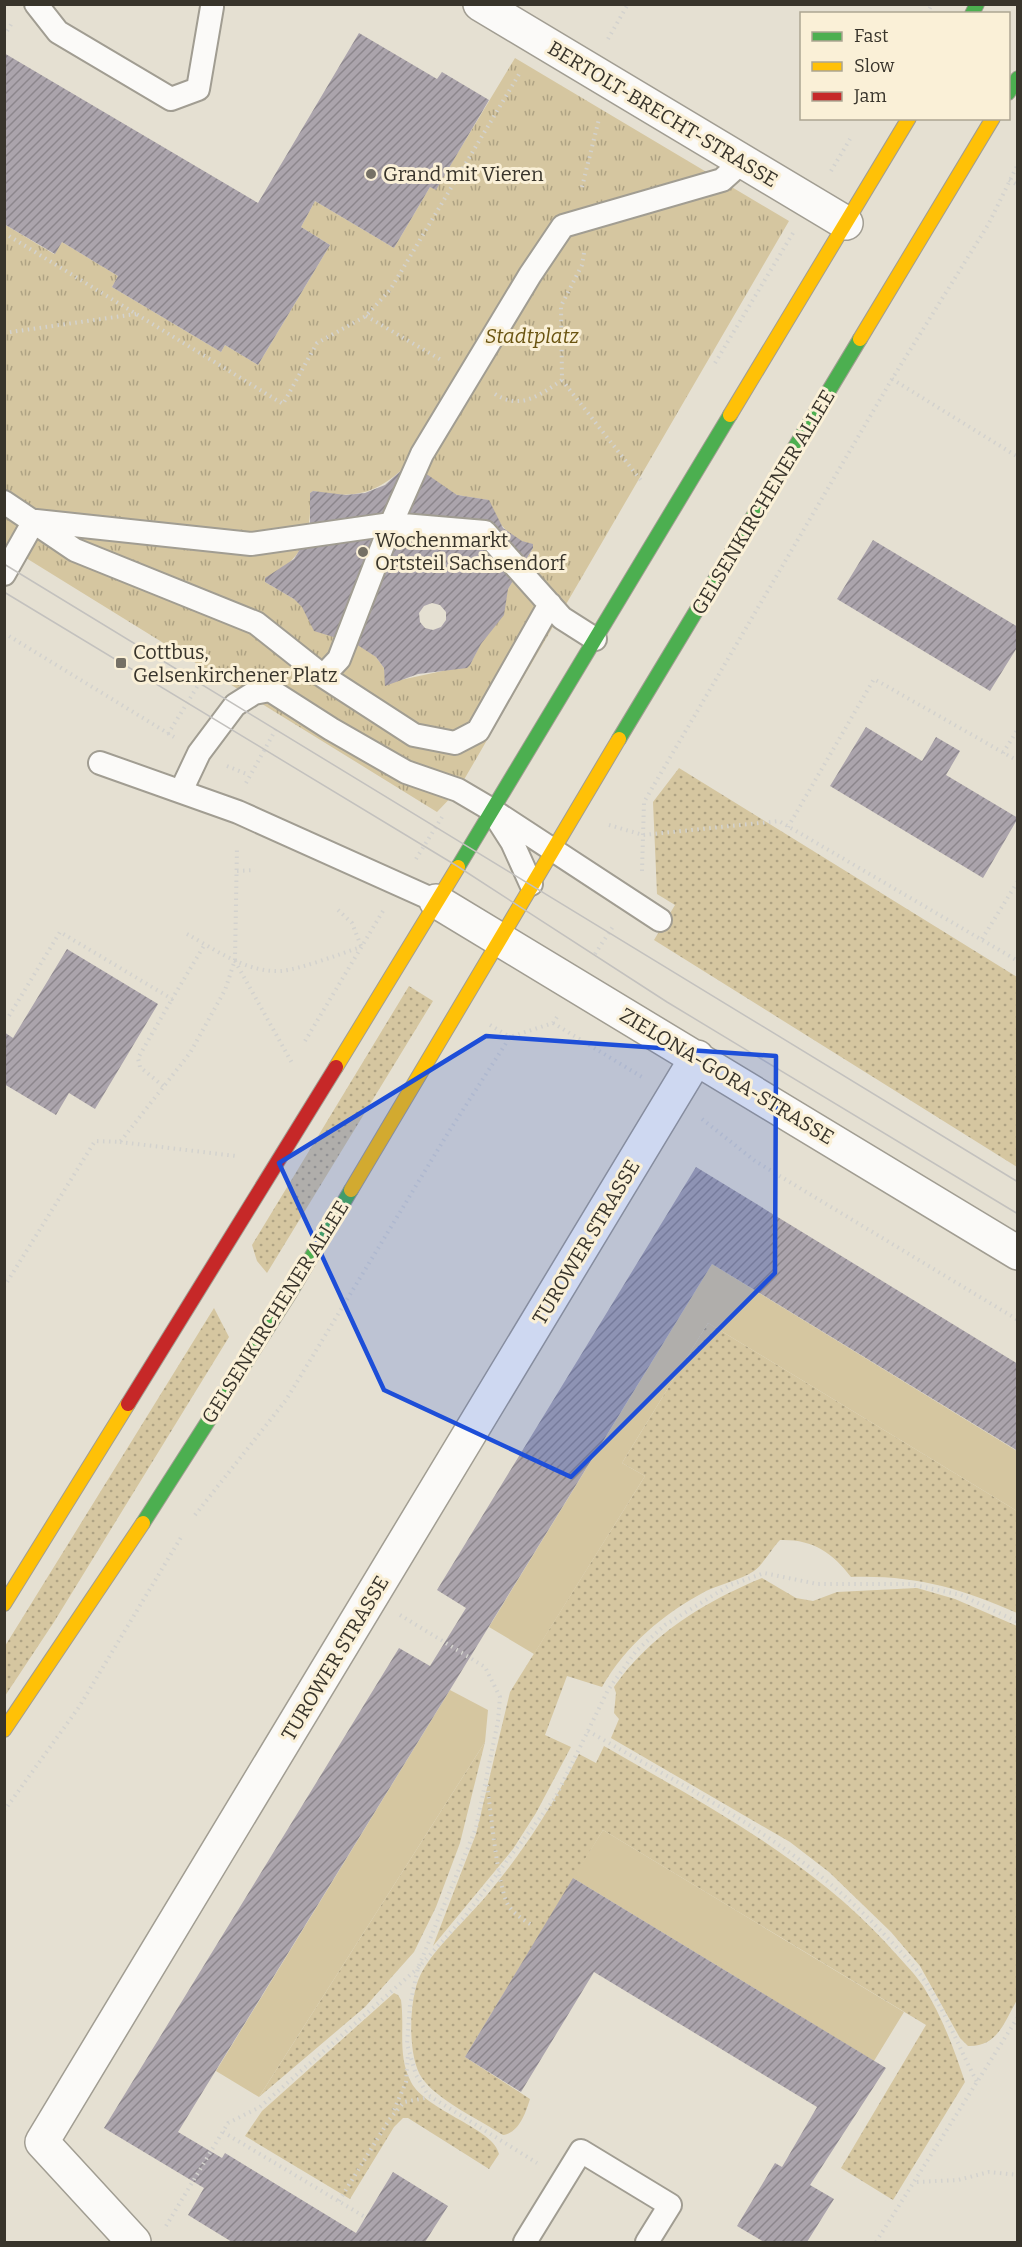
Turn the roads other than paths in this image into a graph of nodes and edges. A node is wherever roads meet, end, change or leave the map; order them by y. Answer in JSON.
{"nodes":[{"id":1,"x":36,"y":4,"type":"edge"},
{"id":2,"x":480,"y":4,"type":"edge"},
{"id":3,"x":211,"y":5,"type":"edge"},
{"id":4,"x":908,"y":120,"type":"edge"},
{"id":5,"x":992,"y":120,"type":"edge"},
{"id":6,"x":742,"y":162,"type":"junction"},
{"id":7,"x":846,"y":223,"type":"junction"},
{"id":8,"x":4,"y":502,"type":"edge"},
{"id":9,"x":34,"y":521,"type":"junction"},
{"id":10,"x":391,"y":524,"type":"junction"},
{"id":11,"x":4,"y":574,"type":"edge"},
{"id":12,"x":550,"y":604,"type":"junction"},
{"id":13,"x":595,"y":639,"type":"junction"},
{"id":14,"x":323,"y":676,"type":"junction"},
{"id":15,"x":100,"y":763,"type":"dead end"},
{"id":16,"x":181,"y":791,"type":"junction"},
{"id":17,"x":492,"y":810,"type":"junction"},
{"id":18,"x":552,"y":849,"type":"junction"},
{"id":19,"x":531,"y":884,"type":"junction"},
{"id":20,"x":436,"y":901,"type":"junction"},
{"id":21,"x":660,"y":920,"type":"dead end"},
{"id":22,"x":499,"y":939,"type":"junction"},
{"id":23,"x":697,"y":1057,"type":"junction"},
{"id":24,"x":1017,"y":1253,"type":"edge"},
{"id":25,"x":4,"y":1604,"type":"edge"},
{"id":26,"x":4,"y":1730,"type":"edge"},
{"id":27,"x":148,"y":2238,"type":"edge"},
{"id":28,"x":525,"y":2242,"type":"edge"},
{"id":29,"x":647,"y":2242,"type":"edge"}],
"edges":[{"from":1,"to":3,"type":"lane"},
{"from":2,"to":6,"type":"street","name":"BERTOLT-BRECHT-STRASSE"},
{"from":4,"to":7,"type":"main road"},
{"from":5,"to":18,"type":"main road","name":"GELSENKIRCHENER ALLEE"},
{"from":6,"to":7,"type":"street","name":"BERTOLT-BRECHT-STRASSE"},
{"from":6,"to":10,"type":"lane"},
{"from":7,"to":13,"type":"main road"},
{"from":8,"to":9,"type":"lane"},
{"from":9,"to":10,"type":"lane"},
{"from":9,"to":11,"type":"lane"},
{"from":9,"to":14,"type":"lane"},
{"from":10,"to":12,"type":"lane"},
{"from":10,"to":14,"type":"lane"},
{"from":12,"to":13,"type":"lane"},
{"from":12,"to":14,"type":"lane"},
{"from":13,"to":17,"type":"main road"},
{"from":15,"to":16,"type":"lane"},
{"from":16,"to":17,"type":"lane"},
{"from":16,"to":20,"type":"lane"},
{"from":17,"to":18,"type":"lane"},
{"from":17,"to":19,"type":"lane"},
{"from":17,"to":20,"type":"main road"},
{"from":18,"to":19,"type":"main road","name":"GELSENKIRCHENER ALLEE"},
{"from":18,"to":21,"type":"lane"},
{"from":19,"to":22,"type":"main road","name":"GELSENKIRCHENER ALLEE"},
{"from":20,"to":22,"type":"street","name":"ZIELONA-GORA-STRASSE"},
{"from":20,"to":25,"type":"main road"},
{"from":22,"to":23,"type":"street","name":"ZIELONA-GORA-STRASSE"},
{"from":22,"to":26,"type":"main road","name":"GELSENKIRCHENER ALLEE"},
{"from":23,"to":24,"type":"street","name":"ZIELONA-GORA-STRASSE"},
{"from":23,"to":27,"type":"street","name":"TUROWER STRASSE"},
{"from":28,"to":29,"type":"lane"}]}
